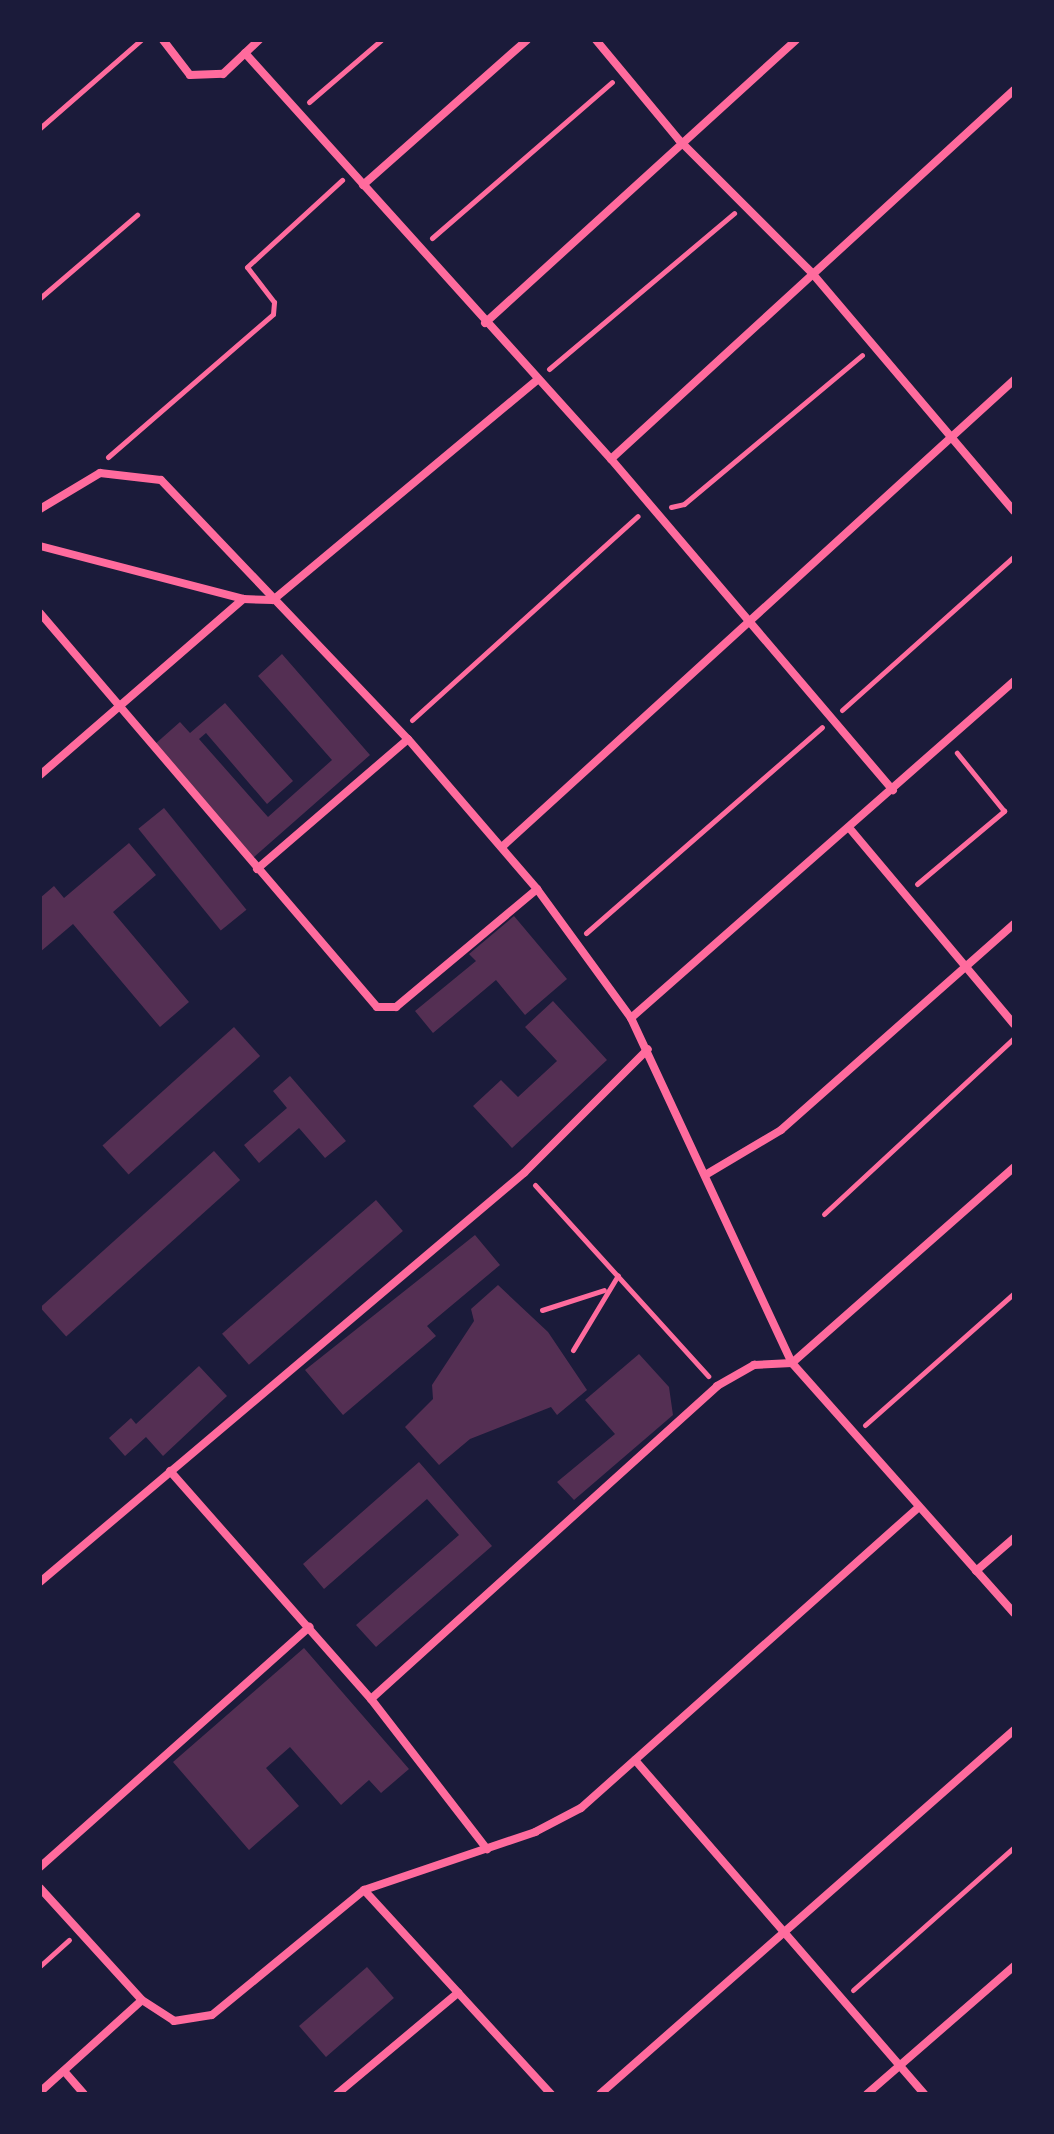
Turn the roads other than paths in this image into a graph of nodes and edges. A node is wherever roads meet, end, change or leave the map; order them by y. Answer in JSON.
{"nodes":[{"id":1,"x":163,"y":40,"type":"edge"},
{"id":2,"x":259,"y":40,"type":"edge"},
{"id":3,"x":527,"y":40,"type":"edge"},
{"id":4,"x":596,"y":40,"type":"edge"},
{"id":5,"x":796,"y":40,"type":"edge"},
{"id":6,"x":245,"y":53,"type":"junction"},
{"id":7,"x":1014,"y":90,"type":"edge"},
{"id":8,"x":679,"y":140,"type":"junction"},
{"id":9,"x":363,"y":185,"type":"junction"},
{"id":10,"x":812,"y":273,"type":"junction"},
{"id":11,"x":485,"y":323,"type":"junction"},
{"id":12,"x":1014,"y":380,"type":"edge"},
{"id":13,"x":536,"y":381,"type":"junction"},
{"id":14,"x":948,"y":437,"type":"junction"},
{"id":15,"x":611,"y":459,"type":"junction"},
{"id":16,"x":40,"y":509,"type":"edge"},
{"id":17,"x":1014,"y":511,"type":"edge"},
{"id":18,"x":40,"y":546,"type":"edge"},
{"id":19,"x":243,"y":599,"type":"junction"},
{"id":20,"x":273,"y":600,"type":"junction"},
{"id":21,"x":40,"y":613,"type":"edge"},
{"id":22,"x":743,"y":623,"type":"junction"},
{"id":23,"x":1014,"y":681,"type":"edge"},
{"id":24,"x":119,"y":708,"type":"junction"},
{"id":25,"x":408,"y":739,"type":"junction"},
{"id":26,"x":40,"y":775,"type":"edge"},
{"id":27,"x":893,"y":790,"type":"junction"},
{"id":28,"x":851,"y":830,"type":"junction"},
{"id":29,"x":503,"y":846,"type":"junction"},
{"id":30,"x":257,"y":869,"type":"junction"},
{"id":31,"x":537,"y":889,"type":"junction"},
{"id":32,"x":1014,"y":924,"type":"edge"},
{"id":33,"x":968,"y":965,"type":"junction"},
{"id":34,"x":631,"y":1018,"type":"junction"},
{"id":35,"x":1014,"y":1024,"type":"edge"},
{"id":36,"x":648,"y":1049,"type":"junction"},
{"id":37,"x":1014,"y":1167,"type":"edge"},
{"id":38,"x":707,"y":1174,"type":"junction"},
{"id":39,"x":792,"y":1363,"type":"junction"},
{"id":40,"x":170,"y":1471,"type":"junction"},
{"id":41,"x":917,"y":1509,"type":"junction"},
{"id":42,"x":1014,"y":1538,"type":"edge"},
{"id":43,"x":976,"y":1571,"type":"junction"},
{"id":44,"x":40,"y":1582,"type":"edge"},
{"id":45,"x":1014,"y":1613,"type":"edge"},
{"id":46,"x":309,"y":1627,"type":"junction"},
{"id":47,"x":371,"y":1699,"type":"junction"},
{"id":48,"x":1014,"y":1730,"type":"edge"},
{"id":49,"x":635,"y":1760,"type":"junction"},
{"id":50,"x":487,"y":1849,"type":"junction"},
{"id":51,"x":40,"y":1867,"type":"edge"},
{"id":52,"x":40,"y":1888,"type":"edge"},
{"id":53,"x":364,"y":1890,"type":"junction"},
{"id":54,"x":785,"y":1927,"type":"junction"},
{"id":55,"x":1014,"y":1966,"type":"edge"},
{"id":56,"x":458,"y":1993,"type":"junction"},
{"id":57,"x":142,"y":2000,"type":"junction"},
{"id":58,"x":898,"y":2066,"type":"junction"},
{"id":59,"x":64,"y":2071,"type":"junction"},
{"id":60,"x":40,"y":2092,"type":"edge"},
{"id":61,"x":84,"y":2094,"type":"edge"},
{"id":62,"x":337,"y":2094,"type":"edge"},
{"id":63,"x":551,"y":2094,"type":"edge"},
{"id":64,"x":600,"y":2094,"type":"edge"},
{"id":65,"x":867,"y":2094,"type":"edge"},
{"id":66,"x":924,"y":2094,"type":"edge"}],
"edges":[{"from":1,"to":6,"type":"street"},
{"from":2,"to":6,"type":"street"},
{"from":3,"to":9,"type":"street"},
{"from":4,"to":8,"type":"street"},
{"from":5,"to":8,"type":"street"},
{"from":6,"to":9,"type":"street"},
{"from":7,"to":10,"type":"street"},
{"from":8,"to":10,"type":"street"},
{"from":8,"to":11,"type":"street"},
{"from":9,"to":11,"type":"street"},
{"from":10,"to":14,"type":"street"},
{"from":10,"to":15,"type":"street"},
{"from":11,"to":13,"type":"street"},
{"from":12,"to":14,"type":"street"},
{"from":13,"to":15,"type":"street"},
{"from":13,"to":20,"type":"street"},
{"from":14,"to":17,"type":"street"},
{"from":14,"to":22,"type":"street"},
{"from":15,"to":22,"type":"street"},
{"from":16,"to":20,"type":"street"},
{"from":18,"to":19,"type":"street"},
{"from":19,"to":20,"type":"street"},
{"from":19,"to":24,"type":"street"},
{"from":20,"to":25,"type":"street"},
{"from":21,"to":24,"type":"street"},
{"from":22,"to":27,"type":"street"},
{"from":22,"to":29,"type":"street"},
{"from":23,"to":27,"type":"street"},
{"from":24,"to":26,"type":"street"},
{"from":24,"to":30,"type":"street"},
{"from":25,"to":29,"type":"street"},
{"from":25,"to":30,"type":"street"},
{"from":27,"to":28,"type":"street"},
{"from":28,"to":33,"type":"street"},
{"from":28,"to":34,"type":"street"},
{"from":29,"to":31,"type":"street"},
{"from":30,"to":31,"type":"street"},
{"from":31,"to":34,"type":"street"},
{"from":32,"to":33,"type":"street"},
{"from":33,"to":35,"type":"street"},
{"from":33,"to":38,"type":"street"},
{"from":34,"to":36,"type":"street"},
{"from":36,"to":38,"type":"street"},
{"from":36,"to":40,"type":"street"},
{"from":37,"to":39,"type":"street"},
{"from":38,"to":39,"type":"street"},
{"from":39,"to":41,"type":"street"},
{"from":39,"to":47,"type":"street"},
{"from":40,"to":44,"type":"street"},
{"from":40,"to":46,"type":"street"},
{"from":41,"to":43,"type":"street"},
{"from":41,"to":49,"type":"street"},
{"from":42,"to":43,"type":"street"},
{"from":43,"to":45,"type":"street"},
{"from":46,"to":47,"type":"street"},
{"from":46,"to":51,"type":"street"},
{"from":47,"to":50,"type":"street"},
{"from":48,"to":54,"type":"street"},
{"from":49,"to":50,"type":"street"},
{"from":49,"to":54,"type":"street"},
{"from":50,"to":53,"type":"street"},
{"from":52,"to":57,"type":"street"},
{"from":53,"to":56,"type":"street"},
{"from":53,"to":57,"type":"street"},
{"from":54,"to":58,"type":"street"},
{"from":54,"to":64,"type":"street"},
{"from":55,"to":58,"type":"street"},
{"from":56,"to":62,"type":"street"},
{"from":56,"to":63,"type":"street"},
{"from":57,"to":59,"type":"street"},
{"from":58,"to":65,"type":"street"},
{"from":58,"to":66,"type":"street"},
{"from":59,"to":60,"type":"street"},
{"from":59,"to":61,"type":"street"}]}
